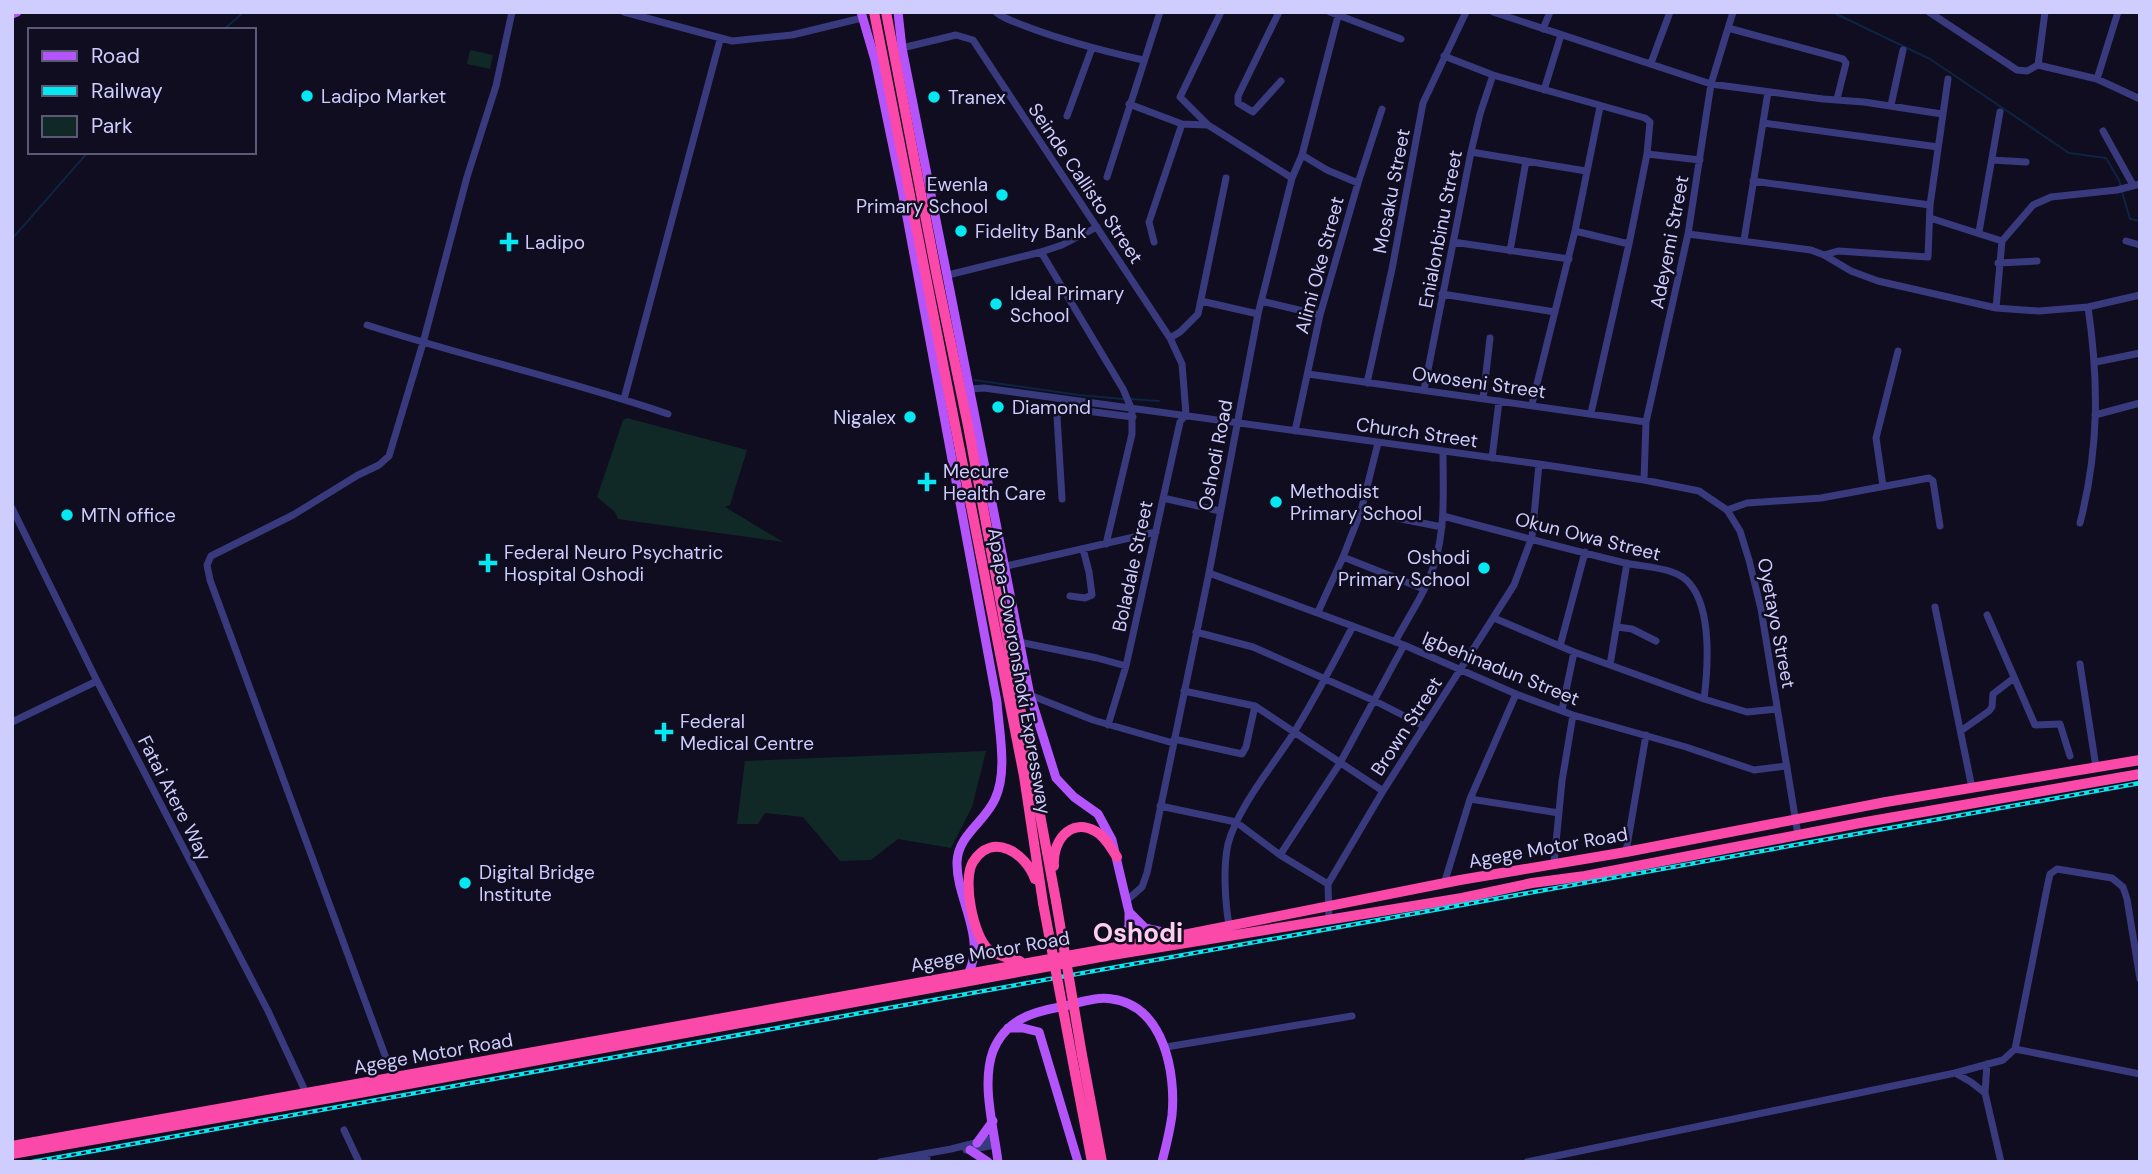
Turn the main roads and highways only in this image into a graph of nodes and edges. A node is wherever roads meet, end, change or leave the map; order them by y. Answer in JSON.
{"nodes":[{"id":1,"x":874,"y":12,"type":"edge"},
{"id":2,"x":886,"y":12,"type":"edge"},
{"id":3,"x":898,"y":12,"type":"edge"},
{"id":4,"x":862,"y":15,"type":"edge"},
{"id":5,"x":906,"y":188,"type":"junction"},
{"id":6,"x":1000,"y":567,"type":"junction"},
{"id":7,"x":2140,"y":760,"type":"edge"},
{"id":8,"x":2140,"y":774,"type":"edge"},
{"id":9,"x":1117,"y":857,"type":"junction"},
{"id":10,"x":1056,"y":901,"type":"junction"},
{"id":11,"x":1042,"y":903,"type":"junction"},
{"id":12,"x":1129,"y":912,"type":"junction"},
{"id":13,"x":1178,"y":936,"type":"junction"},
{"id":14,"x":1125,"y":944,"type":"junction"},
{"id":15,"x":1025,"y":962,"type":"junction"},
{"id":16,"x":970,"y":972,"type":"junction"},
{"id":17,"x":864,"y":996,"type":"junction"},
{"id":18,"x":1053,"y":1008,"type":"junction"},
{"id":19,"x":1006,"y":1028,"type":"junction"},
{"id":20,"x":1039,"y":1032,"type":"junction"},
{"id":21,"x":308,"y":1098,"type":"junction"},
{"id":22,"x":993,"y":1121,"type":"junction"},
{"id":23,"x":12,"y":1146,"type":"edge"},
{"id":24,"x":12,"y":1154,"type":"edge"},
{"id":25,"x":988,"y":1162,"type":"edge"},
{"id":26,"x":998,"y":1162,"type":"edge"},
{"id":27,"x":1078,"y":1162,"type":"edge"},
{"id":28,"x":1092,"y":1162,"type":"edge"},
{"id":29,"x":1102,"y":1162,"type":"edge"},
{"id":30,"x":1162,"y":1162,"type":"edge"}],
"edges":[{"from":1,"to":5,"type":"highway","name":"Apapa-Oworonshoki Expressway"},
{"from":2,"to":6,"type":"highway","name":"Apapa-Oworonshoki Expressway"},
{"from":3,"to":6,"type":"main road","name":"Apapa-Oworonshoki Expressway"},
{"from":4,"to":5,"type":"main road","name":"Apapa-Oworonshoki Expressway"},
{"from":5,"to":11,"type":"highway","name":"Apapa-Oworonshoki Expressway"},
{"from":5,"to":16,"type":"main road","name":"Apapa-Oworonshoki Expressway"},
{"from":6,"to":9,"type":"main road","name":"Apapa-Oworonshoki Expressway"},
{"from":6,"to":10,"type":"highway","name":"Apapa-Oworonshoki Expressway"},
{"from":7,"to":13,"type":"highway","name":"Agege Motor Road"},
{"from":8,"to":17,"type":"highway","name":"Agege Motor Road"},
{"from":9,"to":10,"type":"highway"},
{"from":9,"to":12,"type":"main road","name":"Apapa-Oworonshoki Expressway"},
{"from":10,"to":29,"type":"highway","name":"Apapa-Oworonshoki Expressway","bridge":true},
{"from":11,"to":15,"type":"highway"},
{"from":11,"to":28,"type":"highway","name":"Apapa-Oworonshoki Expressway","bridge":true},
{"from":12,"to":13,"type":"main road"},
{"from":12,"to":14,"type":"main road","name":"Apapa-Oworonshoki Expressway"},
{"from":13,"to":14,"type":"highway","name":"Agege Motor Road"},
{"from":14,"to":15,"type":"highway","name":"Agege Motor Road"},
{"from":15,"to":16,"type":"highway","name":"Agege Motor Road"},
{"from":16,"to":17,"type":"highway","name":"Agege Motor Road"},
{"from":17,"to":21,"type":"highway","name":"Agege Motor Road"},
{"from":17,"to":21,"type":"highway","name":"Agege Motor Road"},
{"from":18,"to":19,"type":"main road"},
{"from":18,"to":20,"type":"main road"},
{"from":18,"to":30,"type":"main road"},
{"from":19,"to":20,"type":"main road"},
{"from":19,"to":22,"type":"main road"},
{"from":20,"to":27,"type":"main road"},
{"from":21,"to":23,"type":"highway","name":"Agege Motor Road"},
{"from":21,"to":24,"type":"highway","name":"Agege Motor Road"},
{"from":22,"to":25,"type":"main road"},
{"from":22,"to":26,"type":"main road"}]}
